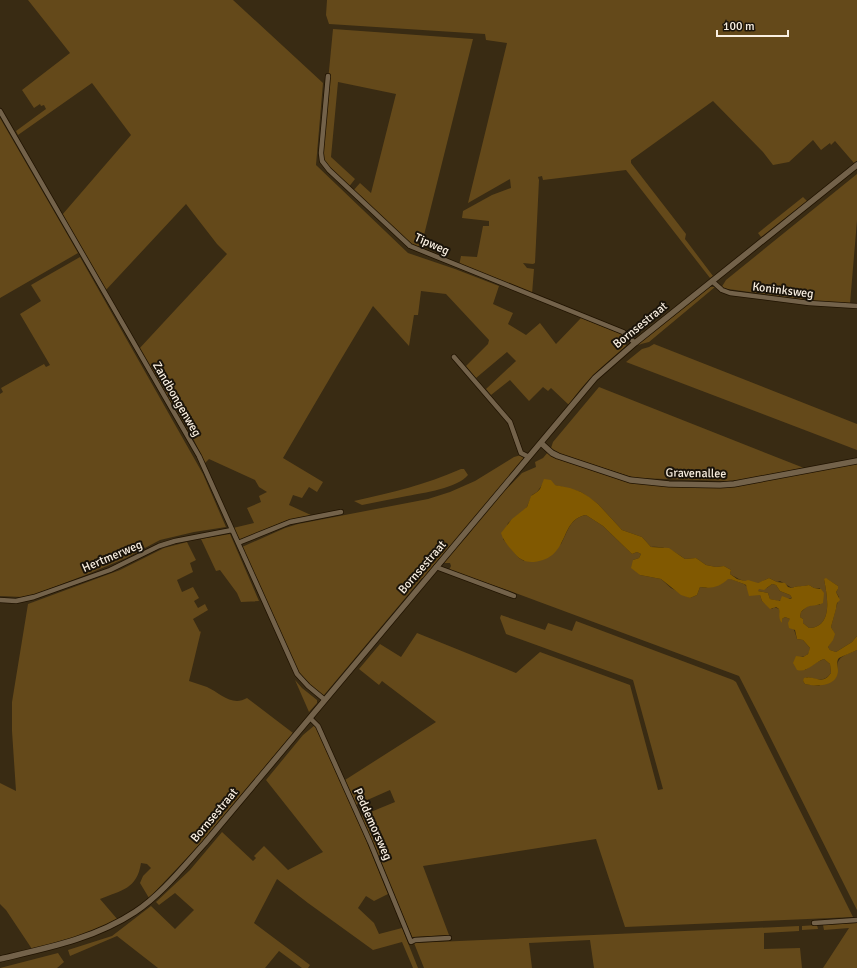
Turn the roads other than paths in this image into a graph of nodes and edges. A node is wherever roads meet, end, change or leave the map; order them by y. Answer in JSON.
{"nodes":[{"id":1,"x":328,"y":76,"type":"dead end"},
{"id":2,"x":0,"y":111,"type":"edge"},
{"id":3,"x":857,"y":165,"type":"edge"},
{"id":4,"x":712,"y":281,"type":"junction"},
{"id":5,"x":857,"y":306,"type":"edge"},
{"id":6,"x":635,"y":343,"type":"junction"},
{"id":7,"x":454,"y":357,"type":"dead end"},
{"id":8,"x":541,"y":443,"type":"junction"},
{"id":9,"x":529,"y":457,"type":"junction"},
{"id":10,"x":857,"y":461,"type":"edge"},
{"id":11,"x":341,"y":512,"type":"dead end"},
{"id":12,"x":232,"y":530,"type":"junction"},
{"id":13,"x":238,"y":543,"type":"junction"},
{"id":14,"x":436,"y":567,"type":"junction"},
{"id":15,"x":514,"y":596,"type":"dead end"},
{"id":16,"x":0,"y":600,"type":"edge"},
{"id":17,"x":325,"y":700,"type":"junction"},
{"id":18,"x":310,"y":718,"type":"junction"},
{"id":19,"x":857,"y":920,"type":"edge"},
{"id":20,"x":814,"y":923,"type":"dead end"},
{"id":21,"x":449,"y":938,"type":"dead end"},
{"id":22,"x":0,"y":959,"type":"edge"}],
"edges":[{"from":1,"to":6,"type":"street","name":"Tipweg"},
{"from":2,"to":12,"type":"street","name":"Zandbongenweg"},
{"from":3,"to":4,"type":"street","name":"Bornsestraat"},
{"from":4,"to":5,"type":"street","name":"Koninksweg"},
{"from":4,"to":6,"type":"street","name":"Bornsestraat"},
{"from":6,"to":8,"type":"street","name":"Bornsestraat"},
{"from":7,"to":9,"type":"street"},
{"from":8,"to":9,"type":"street","name":"Bornsestraat"},
{"from":8,"to":10,"type":"street","name":"Gravenallee"},
{"from":9,"to":14,"type":"street","name":"Bornsestraat"},
{"from":11,"to":13,"type":"street"},
{"from":12,"to":13,"type":"street","name":"Zandbongenweg"},
{"from":12,"to":16,"type":"street","name":"Hertmerweg"},
{"from":13,"to":17,"type":"street","name":"Zandbongenweg"},
{"from":14,"to":15,"type":"street"},
{"from":14,"to":17,"type":"street","name":"Bornsestraat"},
{"from":17,"to":18,"type":"street","name":"Bornsestraat"},
{"from":18,"to":21,"type":"street","name":"Peddemorsweg"},
{"from":18,"to":22,"type":"street","name":"Bornsestraat"},
{"from":19,"to":20,"type":"street"}]}
